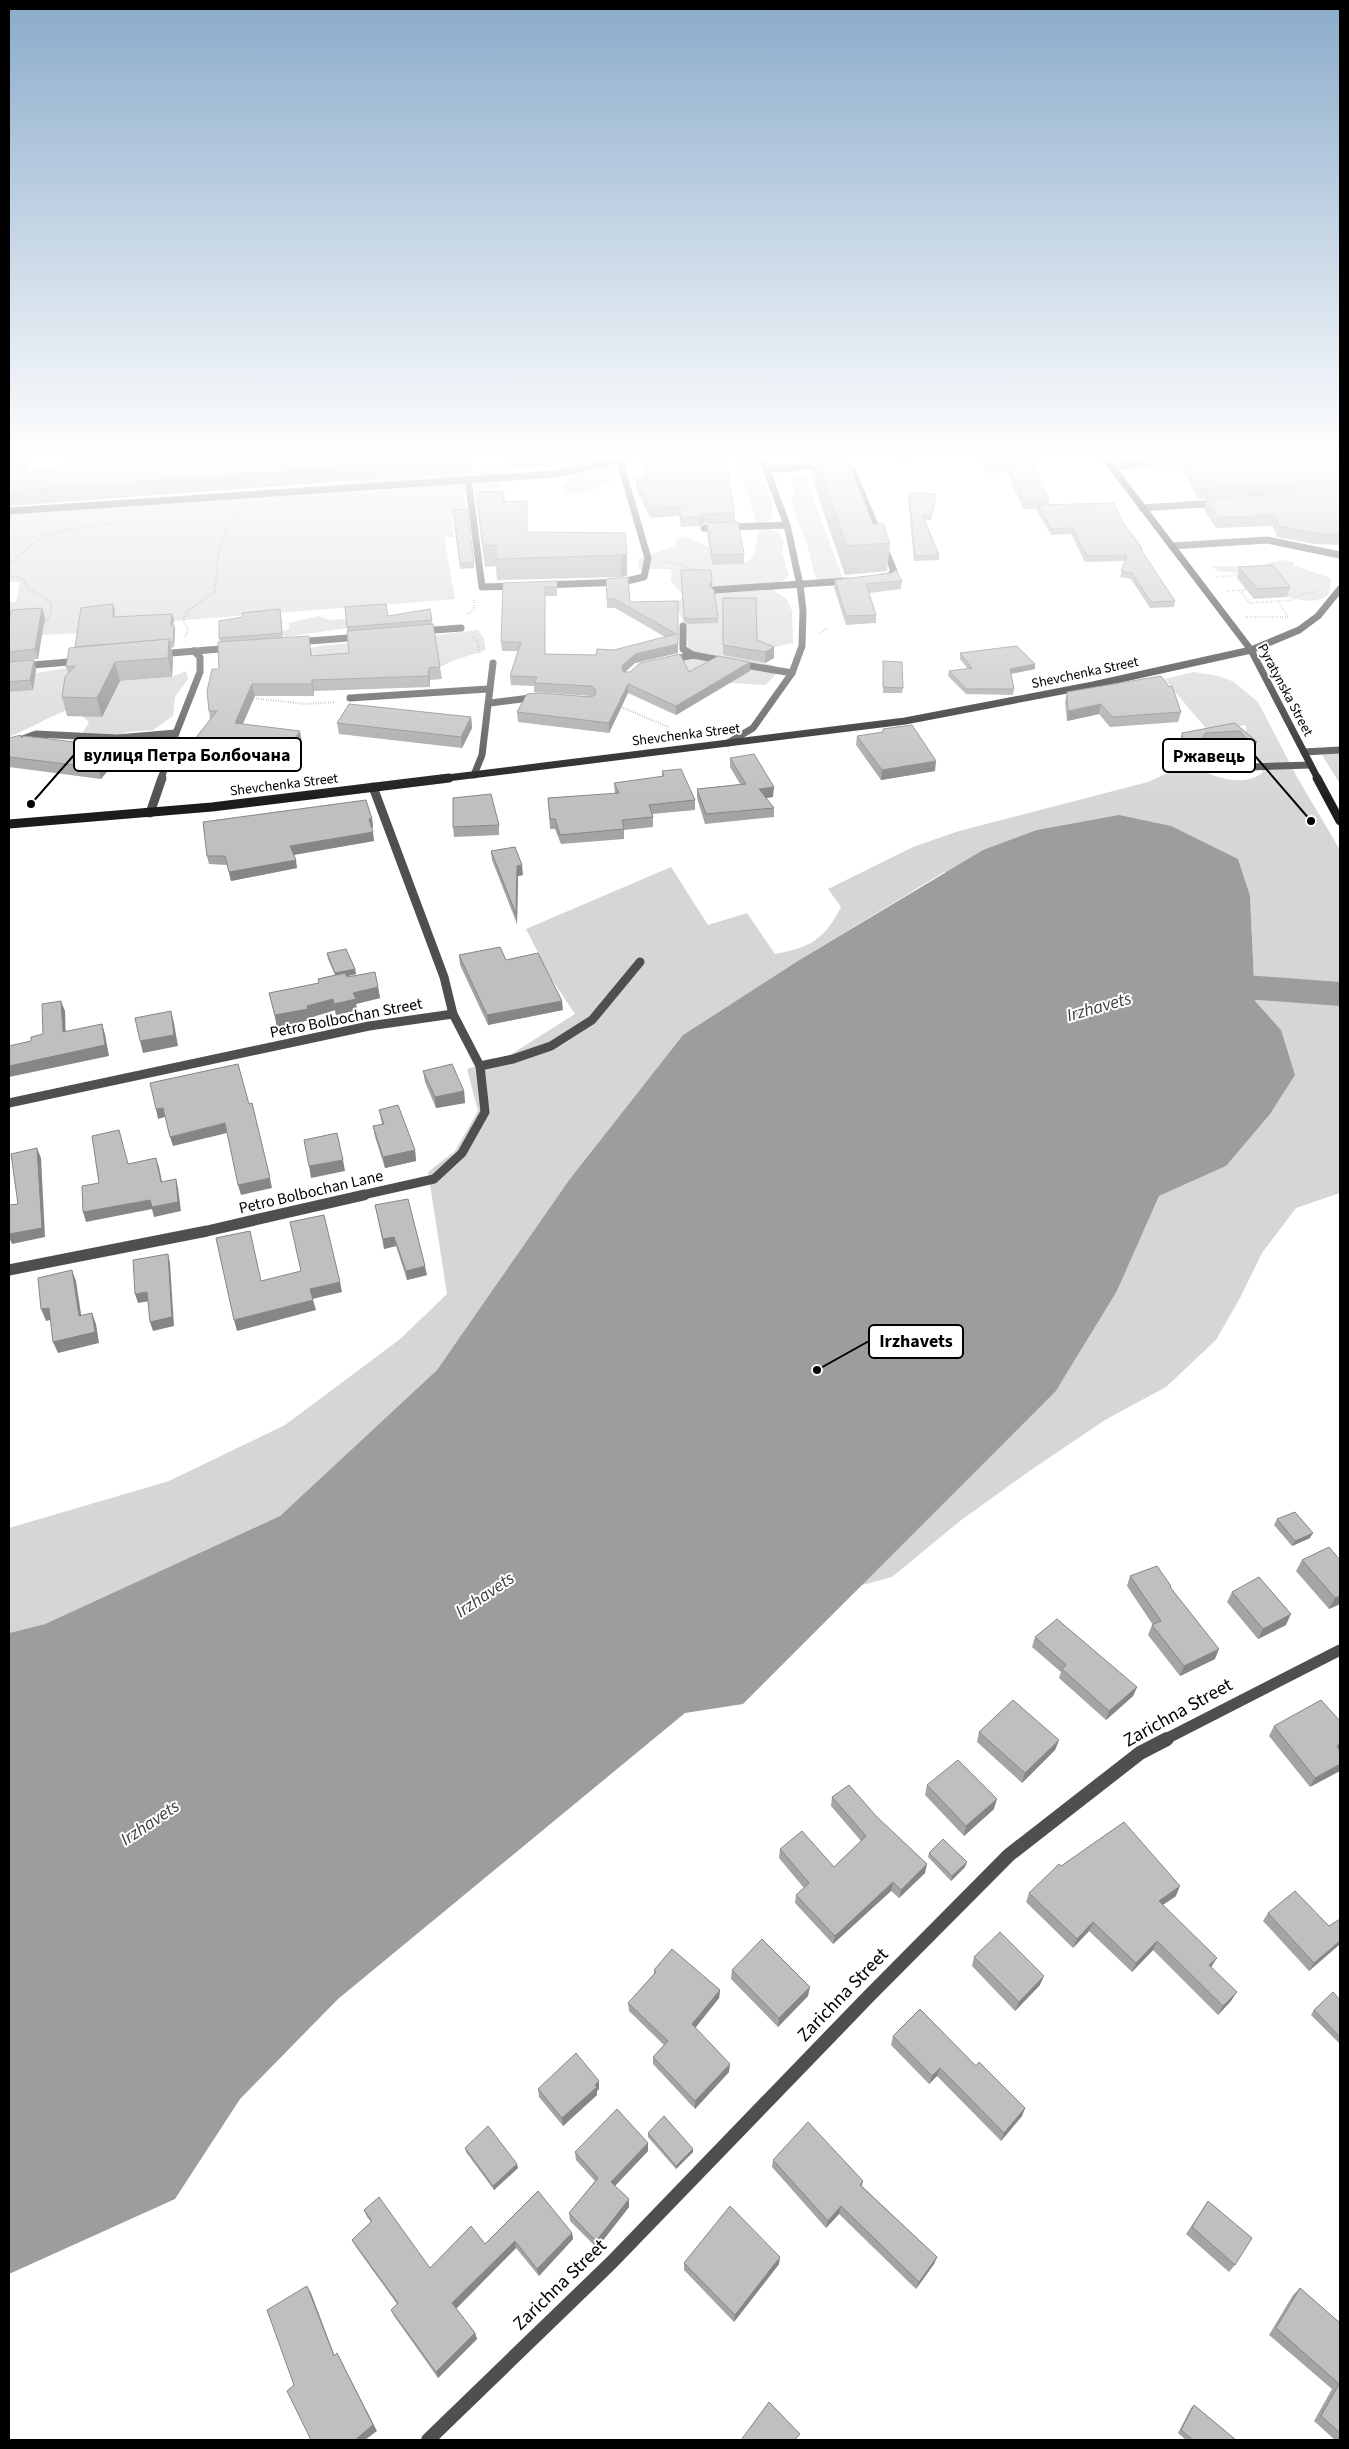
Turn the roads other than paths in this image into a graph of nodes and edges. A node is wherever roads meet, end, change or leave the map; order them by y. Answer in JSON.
{"nodes":[{"id":1,"x":480,"y":572,"type":"edge"},
{"id":2,"x":645,"y":572,"type":"edge"},
{"id":3,"x":797,"y":572,"type":"edge"},
{"id":4,"x":893,"y":572,"type":"edge"},
{"id":5,"x":1193,"y":572,"type":"edge"},
{"id":6,"x":878,"y":578,"type":"edge"},
{"id":7,"x":859,"y":580,"type":"edge"},
{"id":8,"x":539,"y":585,"type":"edge"},
{"id":9,"x":800,"y":585,"type":"junction"},
{"id":10,"x":520,"y":586,"type":"edge"},
{"id":11,"x":1340,"y":589,"type":"edge"},
{"id":12,"x":714,"y":590,"type":"edge"},
{"id":13,"x":683,"y":626,"type":"dead end"},
{"id":14,"x":461,"y":628,"type":"road end"},
{"id":15,"x":411,"y":632,"type":"edge"},
{"id":16,"x":372,"y":636,"type":"edge"},
{"id":17,"x":283,"y":643,"type":"edge"},
{"id":18,"x":243,"y":647,"type":"edge"},
{"id":19,"x":1251,"y":650,"type":"junction"},
{"id":20,"x":194,"y":651,"type":"junction"},
{"id":21,"x":152,"y":655,"type":"edge"},
{"id":22,"x":693,"y":655,"type":"junction"},
{"id":23,"x":86,"y":660,"type":"edge"},
{"id":24,"x":665,"y":661,"type":"edge"},
{"id":25,"x":492,"y":662,"type":"road end"},
{"id":26,"x":9,"y":667,"type":"edge"},
{"id":27,"x":792,"y":672,"type":"junction"},
{"id":28,"x":488,"y":689,"type":"junction"},
{"id":29,"x":350,"y":698,"type":"road end"},
{"id":30,"x":548,"y":698,"type":"edge"},
{"id":31,"x":490,"y":703,"type":"junction"},
{"id":32,"x":176,"y":733,"type":"junction"},
{"id":33,"x":728,"y":743,"type":"junction"},
{"id":34,"x":9,"y":744,"type":"edge"},
{"id":35,"x":1214,"y":746,"type":"edge"},
{"id":36,"x":1340,"y":750,"type":"edge"},
{"id":37,"x":1304,"y":752,"type":"junction"},
{"id":38,"x":1310,"y":765,"type":"junction"},
{"id":39,"x":474,"y":775,"type":"junction"},
{"id":40,"x":373,"y":787,"type":"junction"},
{"id":41,"x":150,"y":813,"type":"junction"},
{"id":42,"x":1340,"y":821,"type":"edge"},
{"id":43,"x":9,"y":824,"type":"edge"},
{"id":44,"x":640,"y":962,"type":"dead end"},
{"id":45,"x":453,"y":1014,"type":"junction"},
{"id":46,"x":480,"y":1066,"type":"junction"},
{"id":47,"x":9,"y":1102,"type":"edge"},
{"id":48,"x":9,"y":1270,"type":"edge"},
{"id":49,"x":1340,"y":1650,"type":"edge"},
{"id":50,"x":428,"y":2440,"type":"edge"}],
"edges":[{"from":1,"to":10,"type":"street"},
{"from":2,"to":8,"type":"street"},
{"from":3,"to":9,"type":"street"},
{"from":4,"to":6,"type":"street"},
{"from":5,"to":19,"type":"street","name":"Pyratynska Street"},
{"from":7,"to":9,"type":"street"},
{"from":9,"to":12,"type":"street"},
{"from":9,"to":27,"type":"street"},
{"from":11,"to":19,"type":"street","name":"Shevchenka Street"},
{"from":13,"to":22,"type":"street"},
{"from":14,"to":15,"type":"street"},
{"from":16,"to":17,"type":"street"},
{"from":18,"to":20,"type":"street"},
{"from":19,"to":33,"type":"street","name":"Shevchenka Street"},
{"from":19,"to":37,"type":"street","name":"Pyratynska Street"},
{"from":20,"to":21,"type":"street"},
{"from":20,"to":32,"type":"street"},
{"from":22,"to":24,"type":"street"},
{"from":22,"to":27,"type":"street"},
{"from":23,"to":26,"type":"street"},
{"from":25,"to":28,"type":"street"},
{"from":27,"to":33,"type":"street"},
{"from":28,"to":29,"type":"street"},
{"from":28,"to":31,"type":"street"},
{"from":30,"to":31,"type":"street"},
{"from":31,"to":39,"type":"street"},
{"from":32,"to":34,"type":"street"},
{"from":32,"to":41,"type":"street"},
{"from":33,"to":39,"type":"street","name":"Shevchenka Street"},
{"from":35,"to":38,"type":"street"},
{"from":36,"to":37,"type":"street"},
{"from":37,"to":38,"type":"street","name":"Pyratynska Street"},
{"from":38,"to":42,"type":"street","name":"Pyratynska Street"},
{"from":39,"to":40,"type":"street","name":"Shevchenka Street"},
{"from":40,"to":41,"type":"street","name":"Shevchenka Street"},
{"from":40,"to":45,"type":"street"},
{"from":41,"to":43,"type":"street","name":"Shevchenka Street"},
{"from":44,"to":46,"type":"street"},
{"from":45,"to":46,"type":"street","name":"Petro Bolbochan Lane"},
{"from":45,"to":47,"type":"street","name":"Petro Bolbochan Street"},
{"from":46,"to":48,"type":"street","name":"Petro Bolbochan Lane"},
{"from":49,"to":50,"type":"street","name":"Zarichna Street"}]}
